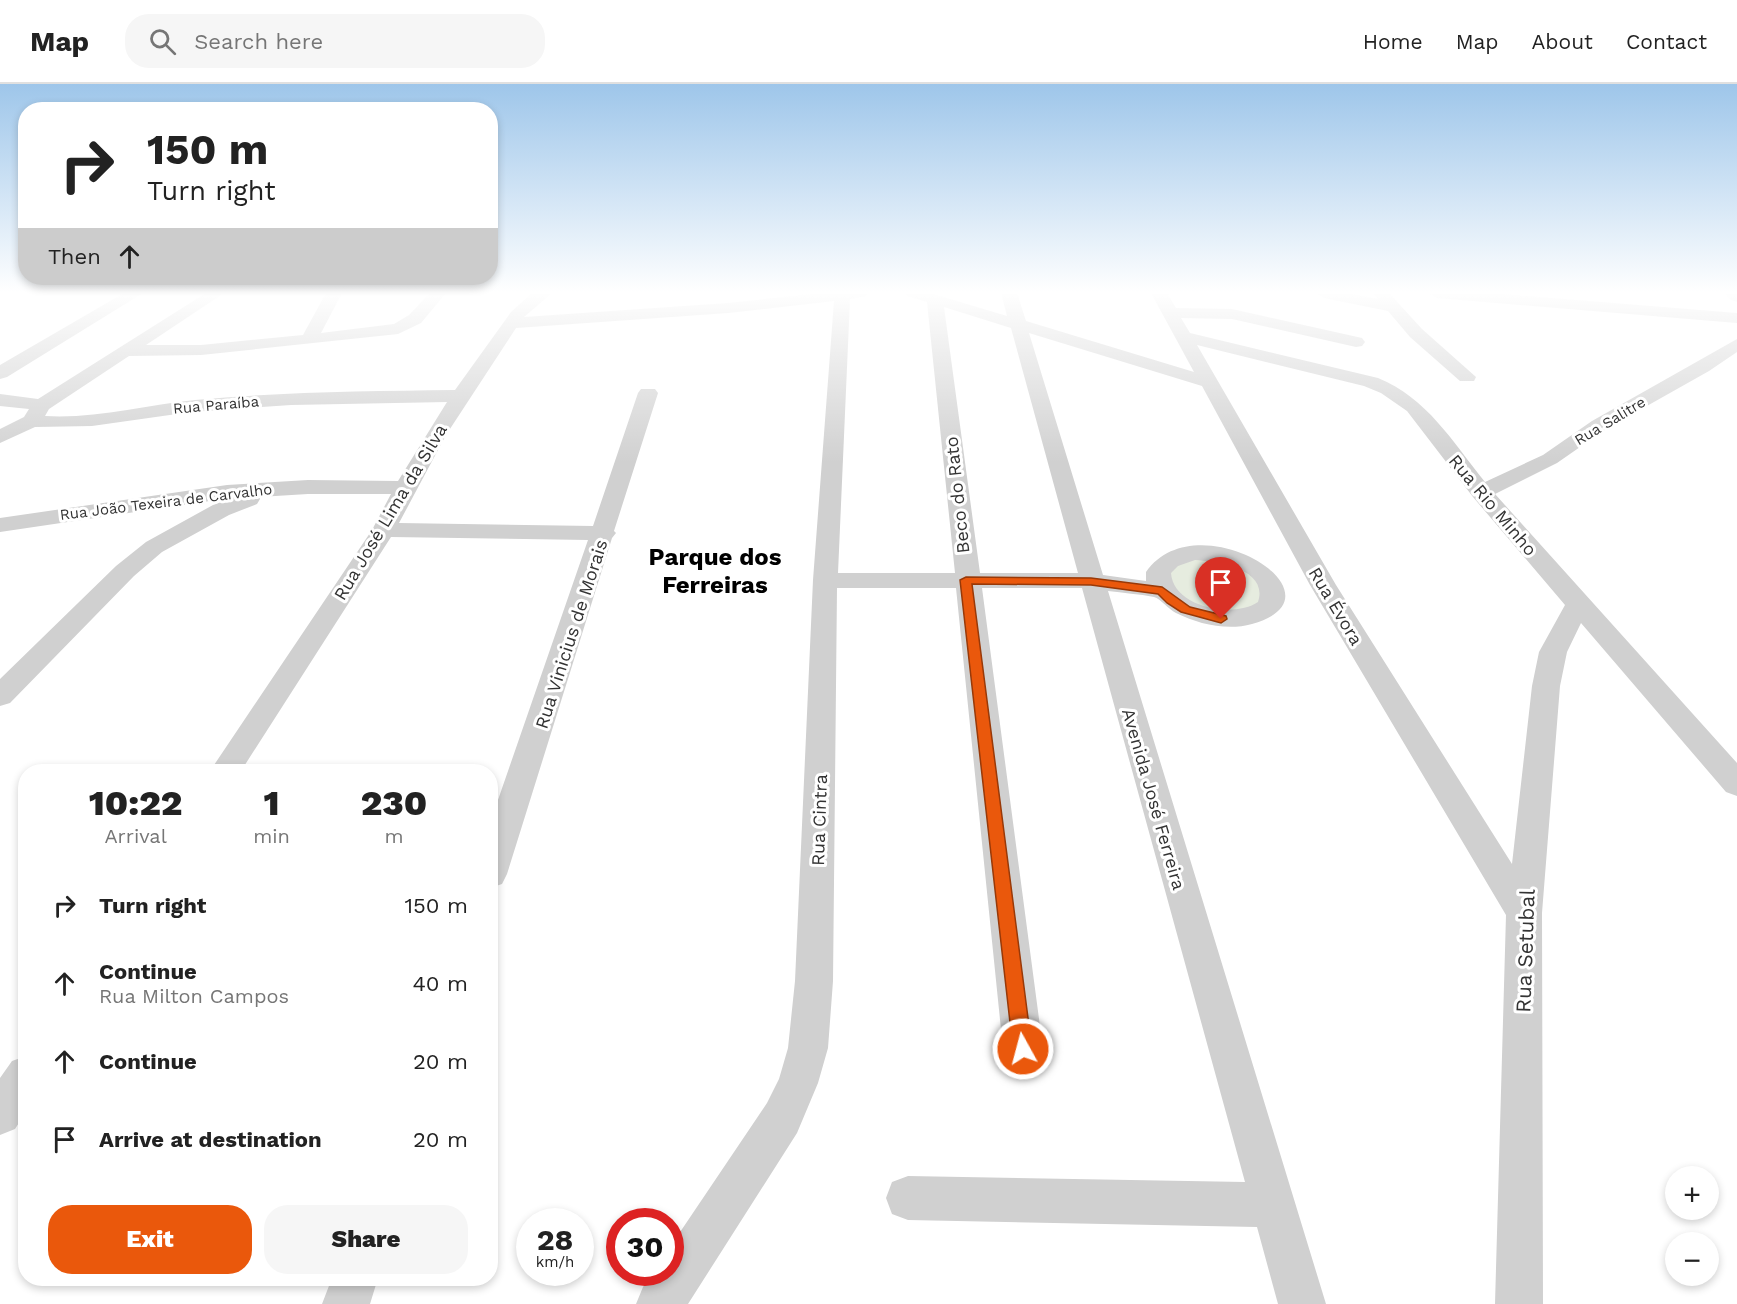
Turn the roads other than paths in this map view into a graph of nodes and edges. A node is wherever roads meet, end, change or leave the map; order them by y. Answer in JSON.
{"nodes":[{"id":1,"x":39,"y":350,"type":"edge"},
{"id":2,"x":202,"y":350,"type":"edge"},
{"id":3,"x":492,"y":350,"type":"edge"},
{"id":4,"x":846,"y":350,"type":"edge"},
{"id":5,"x":932,"y":350,"type":"edge"},
{"id":6,"x":1024,"y":350,"type":"edge"},
{"id":7,"x":1124,"y":350,"type":"edge"},
{"id":8,"x":1190,"y":350,"type":"edge"},
{"id":9,"x":1241,"y":350,"type":"edge"},
{"id":10,"x":1436,"y":350,"type":"edge"},
{"id":11,"x":1728,"y":350,"type":"edge"},
{"id":12,"x":125,"y":351,"type":"joint"},
{"id":13,"x":1703,"y":367,"type":"junction"},
{"id":14,"x":1737,"y":370,"type":"edge"},
{"id":15,"x":0,"y":373,"type":"edge"},
{"id":16,"x":1467,"y":377,"type":"dead end"},
{"id":17,"x":1208,"y":382,"type":"junction"},
{"id":18,"x":648,"y":393,"type":"dead end"},
{"id":19,"x":459,"y":396,"type":"junction"},
{"id":20,"x":0,"y":400,"type":"edge"},
{"id":21,"x":36,"y":413,"type":"junction"},
{"id":22,"x":0,"y":437,"type":"edge"},
{"id":23,"x":279,"y":488,"type":"junction"},
{"id":24,"x":404,"y":488,"type":"junction"},
{"id":25,"x":1481,"y":492,"type":"junction"},
{"id":26,"x":0,"y":525,"type":"edge"},
{"id":27,"x":384,"y":530,"type":"junction"},
{"id":28,"x":604,"y":533,"type":"junction"},
{"id":29,"x":825,"y":580,"type":"junction"},
{"id":30,"x":966,"y":580,"type":"junction"},
{"id":31,"x":1091,"y":581,"type":"junction"},
{"id":32,"x":1323,"y":585,"type":"junction"},
{"id":33,"x":1162,"y":591,"type":"junction"},
{"id":34,"x":1273,"y":591,"type":"junction"},
{"id":35,"x":1578,"y":605,"type":"junction"},
{"id":36,"x":0,"y":696,"type":"edge"},
{"id":37,"x":230,"y":764,"type":"edge"},
{"id":38,"x":1737,"y":784,"type":"edge"},
{"id":39,"x":498,"y":850,"type":"edge"},
{"id":40,"x":1524,"y":913,"type":"junction"},
{"id":41,"x":1023,"y":1049,"type":"dead end"},
{"id":42,"x":18,"y":1087,"type":"edge"},
{"id":43,"x":0,"y":1114,"type":"edge"},
{"id":44,"x":908,"y":1198,"type":"dead end"},
{"id":45,"x":1273,"y":1205,"type":"junction"},
{"id":46,"x":352,"y":1286,"type":"edge"},
{"id":47,"x":346,"y":1304,"type":"edge"},
{"id":48,"x":660,"y":1304,"type":"edge"},
{"id":49,"x":1302,"y":1304,"type":"edge"},
{"id":50,"x":1519,"y":1304,"type":"edge"}],
"edges":[{"from":1,"to":15,"type":"street"},
{"from":2,"to":12,"type":"street"},
{"from":3,"to":19,"type":"street","name":"Rua José Lima da Silva"},
{"from":4,"to":29,"type":"street","name":"Rua Cintra"},
{"from":5,"to":30,"type":"street","name":"Beco do Rato"},
{"from":6,"to":31,"type":"street","name":"Avenida José Ferreira"},
{"from":7,"to":17,"type":"street"},
{"from":8,"to":17,"type":"street","name":"Rua Évora"},
{"from":9,"to":25,"type":"street","name":"Rua Rio Minho"},
{"from":10,"to":16,"type":"street"},
{"from":11,"to":13,"type":"street","name":"Rua Salitre"},
{"from":12,"to":21,"type":"street"},
{"from":13,"to":14,"type":"street"},
{"from":13,"to":25,"type":"street","name":"Rua Salitre"},
{"from":17,"to":32,"type":"street","name":"Rua Évora"},
{"from":18,"to":28,"type":"street","name":"Rua Vinicius de Morais"},
{"from":19,"to":21,"type":"street","name":"Rua Paraíba"},
{"from":19,"to":24,"type":"street","name":"Rua José Lima da Silva"},
{"from":20,"to":21,"type":"street","name":"Rua Paraíba"},
{"from":21,"to":22,"type":"street"},
{"from":23,"to":24,"type":"street","name":"Rua João Texeira de Carvalho"},
{"from":23,"to":26,"type":"street","name":"Rua João Texeira de Carvalho"},
{"from":23,"to":36,"type":"street"},
{"from":24,"to":27,"type":"street","name":"Rua José Lima da Silva"},
{"from":25,"to":35,"type":"street","name":"Rua Rio Minho"},
{"from":27,"to":28,"type":"street"},
{"from":27,"to":37,"type":"street","name":"Rua José Lima da Silva"},
{"from":28,"to":39,"type":"street","name":"Rua Vinicius de Morais"},
{"from":29,"to":30,"type":"street"},
{"from":29,"to":48,"type":"street","name":"Rua Cintra"},
{"from":30,"to":31,"type":"street"},
{"from":30,"to":41,"type":"street","name":"Beco do Rato"},
{"from":31,"to":33,"type":"street"},
{"from":31,"to":45,"type":"street","name":"Avenida José Ferreira"},
{"from":32,"to":34,"type":"street"},
{"from":32,"to":40,"type":"street","name":"Rua Évora"},
{"from":33,"to":34,"type":"street"},
{"from":33,"to":34,"type":"street"},
{"from":35,"to":38,"type":"street","name":"Rua Rio Minho"},
{"from":35,"to":40,"type":"street","name":"Rua Setubal"},
{"from":40,"to":50,"type":"street","name":"Rua Setubal"},
{"from":42,"to":43,"type":"street"},
{"from":44,"to":45,"type":"street"},
{"from":45,"to":49,"type":"street","name":"Avenida José Ferreira"},
{"from":46,"to":47,"type":"street"}]}
